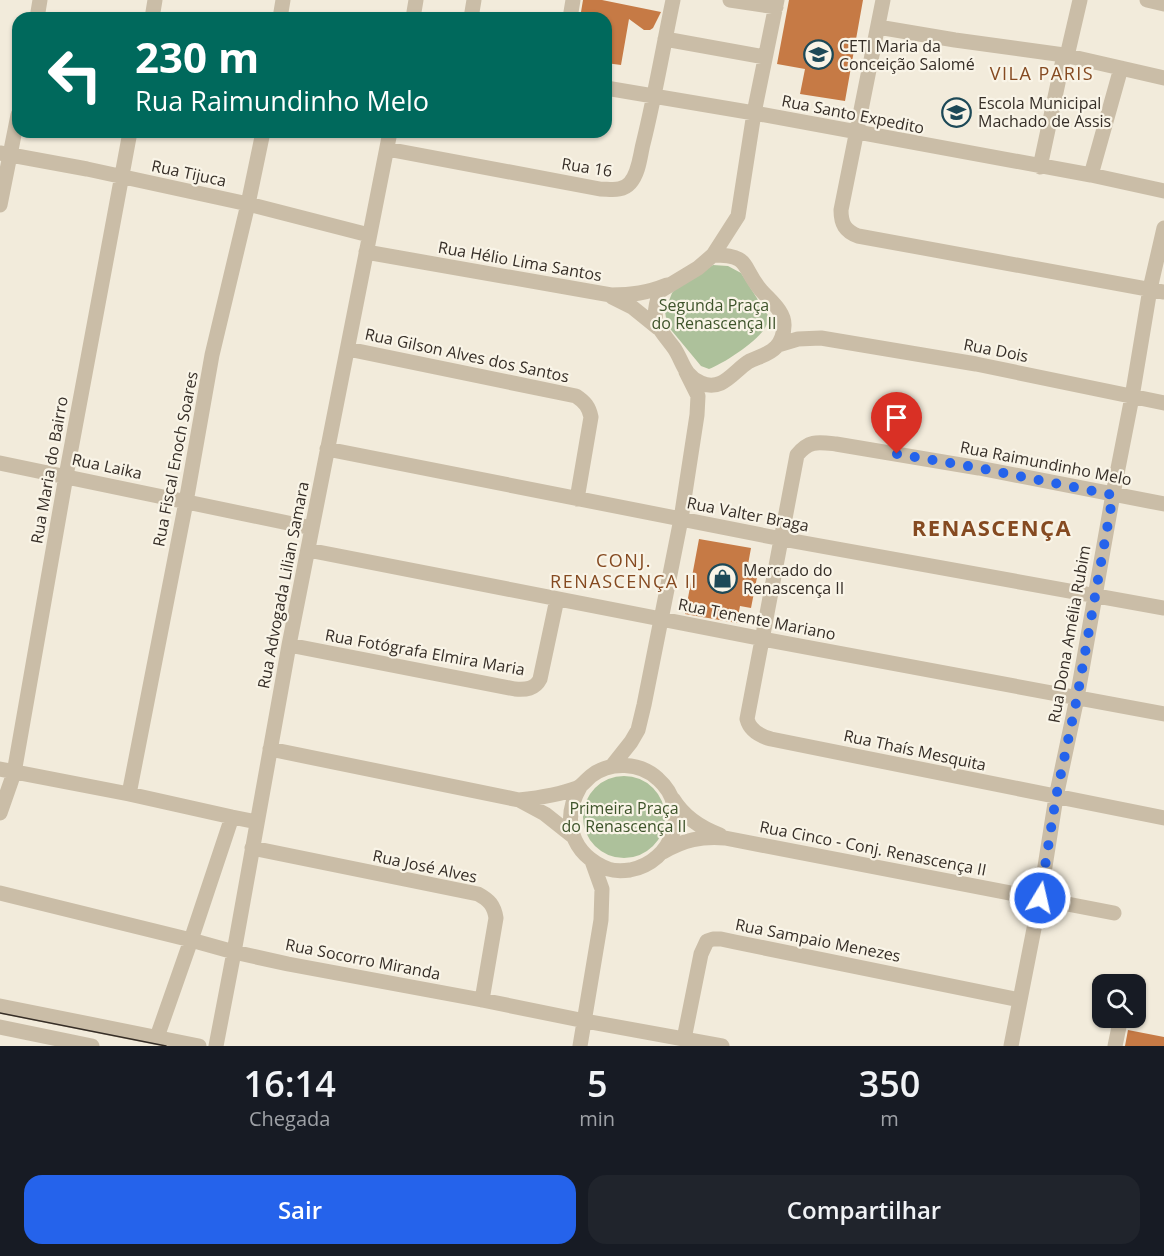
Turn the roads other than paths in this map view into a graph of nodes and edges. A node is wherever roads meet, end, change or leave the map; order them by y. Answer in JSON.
{"nodes":[{"id":1,"x":673,"y":0,"type":"edge"},
{"id":2,"x":730,"y":0,"type":"edge"},
{"id":3,"x":883,"y":0,"type":"edge"},
{"id":4,"x":1080,"y":0,"type":"edge"},
{"id":5,"x":1147,"y":0,"type":"edge"},
{"id":6,"x":776,"y":3,"type":"edge"},
{"id":7,"x":1164,"y":4,"type":"edge"},
{"id":8,"x":878,"y":27,"type":"junction"},
{"id":9,"x":665,"y":39,"type":"junction"},
{"id":10,"x":1066,"y":55,"type":"junction"},
{"id":11,"x":765,"y":57,"type":"junction"},
{"id":12,"x":1121,"y":68,"type":"junction"},
{"id":13,"x":1164,"y":78,"type":"edge"},
{"id":14,"x":612,"y":89,"type":"edge"},
{"id":15,"x":655,"y":98,"type":"junction"},
{"id":16,"x":754,"y":113,"type":"junction"},
{"id":17,"x":12,"y":133,"type":"edge"},
{"id":18,"x":856,"y":133,"type":"junction"},
{"id":19,"x":129,"y":138,"type":"edge"},
{"id":20,"x":262,"y":138,"type":"edge"},
{"id":21,"x":389,"y":138,"type":"edge"},
{"id":22,"x":387,"y":148,"type":"junction"},
{"id":23,"x":5,"y":154,"type":"edge"},
{"id":24,"x":1040,"y":167,"type":"junction"},
{"id":25,"x":1091,"y":175,"type":"junction"},
{"id":26,"x":121,"y":177,"type":"junction"},
{"id":27,"x":1164,"y":191,"type":"edge"},
{"id":28,"x":248,"y":204,"type":"junction"},
{"id":29,"x":0,"y":205,"type":"edge"},
{"id":30,"x":1164,"y":228,"type":"edge"},
{"id":31,"x":369,"y":235,"type":"junction"},
{"id":32,"x":366,"y":252,"type":"junction"},
{"id":33,"x":713,"y":255,"type":"junction"},
{"id":34,"x":667,"y":285,"type":"junction"},
{"id":35,"x":1157,"y":291,"type":"edge"},
{"id":36,"x":591,"y":292,"type":"junction"},
{"id":37,"x":781,"y":313,"type":"junction"},
{"id":38,"x":658,"y":328,"type":"junction"},
{"id":39,"x":821,"y":338,"type":"junction"},
{"id":40,"x":778,"y":345,"type":"junction"},
{"id":41,"x":348,"y":349,"type":"junction"},
{"id":42,"x":686,"y":372,"type":"junction"},
{"id":43,"x":1132,"y":397,"type":"junction"},
{"id":44,"x":1164,"y":403,"type":"edge"},
{"id":45,"x":327,"y":449,"type":"junction"},
{"id":46,"x":0,"y":463,"type":"edge"},
{"id":47,"x":66,"y":476,"type":"junction"},
{"id":48,"x":1113,"y":495,"type":"junction"},
{"id":49,"x":577,"y":499,"type":"junction"},
{"id":50,"x":186,"y":502,"type":"junction"},
{"id":51,"x":1164,"y":504,"type":"edge"},
{"id":52,"x":681,"y":519,"type":"junction"},
{"id":53,"x":312,"y":528,"type":"junction"},
{"id":54,"x":782,"y":539,"type":"junction"},
{"id":55,"x":308,"y":550,"type":"junction"},
{"id":56,"x":1095,"y":595,"type":"junction"},
{"id":57,"x":557,"y":599,"type":"junction"},
{"id":58,"x":1164,"y":608,"type":"edge"},
{"id":59,"x":661,"y":619,"type":"junction"},
{"id":60,"x":763,"y":639,"type":"junction"},
{"id":61,"x":289,"y":645,"type":"junction"},
{"id":62,"x":1077,"y":698,"type":"junction"},
{"id":63,"x":1164,"y":714,"type":"edge"},
{"id":64,"x":270,"y":749,"type":"junction"},
{"id":65,"x":612,"y":766,"type":"junction"},
{"id":66,"x":7,"y":771,"type":"edge"},
{"id":67,"x":580,"y":787,"type":"junction"},
{"id":68,"x":667,"y":789,"type":"junction"},
{"id":69,"x":129,"y":794,"type":"junction"},
{"id":70,"x":1056,"y":797,"type":"junction"},
{"id":71,"x":519,"y":800,"type":"junction"},
{"id":72,"x":0,"y":813,"type":"edge"},
{"id":73,"x":232,"y":818,"type":"junction"},
{"id":74,"x":1164,"y":818,"type":"edge"},
{"id":75,"x":257,"y":822,"type":"junction"},
{"id":76,"x":574,"y":837,"type":"junction"},
{"id":77,"x":725,"y":837,"type":"junction"},
{"id":78,"x":252,"y":848,"type":"junction"},
{"id":79,"x":663,"y":852,"type":"junction"},
{"id":80,"x":592,"y":861,"type":"junction"},
{"id":81,"x":0,"y":893,"type":"edge"},
{"id":82,"x":1040,"y":898,"type":"junction"},
{"id":83,"x":1114,"y":913,"type":"dead end"},
{"id":84,"x":192,"y":940,"type":"junction"},
{"id":85,"x":234,"y":952,"type":"junction"},
{"id":86,"x":482,"y":1000,"type":"junction"},
{"id":87,"x":1020,"y":1000,"type":"junction"},
{"id":88,"x":0,"y":1006,"type":"edge"},
{"id":89,"x":585,"y":1021,"type":"junction"},
{"id":90,"x":0,"y":1027,"type":"edge"},
{"id":91,"x":1119,"y":1028,"type":"edge"},
{"id":92,"x":157,"y":1037,"type":"junction"},
{"id":93,"x":684,"y":1038,"type":"junction"},
{"id":94,"x":92,"y":1046,"type":"edge"},
{"id":95,"x":199,"y":1046,"type":"edge"},
{"id":96,"x":216,"y":1046,"type":"edge"},
{"id":97,"x":580,"y":1046,"type":"edge"},
{"id":98,"x":722,"y":1046,"type":"edge"},
{"id":99,"x":1011,"y":1046,"type":"edge"},
{"id":100,"x":1115,"y":1046,"type":"edge"}],
"edges":[{"from":1,"to":9,"type":"street","name":"Rua 16"},
{"from":2,"to":6,"type":"street"},
{"from":3,"to":8,"type":"street"},
{"from":4,"to":10,"type":"street"},
{"from":5,"to":7,"type":"street"},
{"from":6,"to":11,"type":"street"},
{"from":8,"to":10,"type":"street"},
{"from":8,"to":18,"type":"street"},
{"from":9,"to":11,"type":"street"},
{"from":9,"to":15,"type":"street","name":"Rua 16"},
{"from":10,"to":12,"type":"street"},
{"from":10,"to":24,"type":"street"},
{"from":11,"to":16,"type":"street"},
{"from":12,"to":13,"type":"street"},
{"from":12,"to":25,"type":"street"},
{"from":14,"to":15,"type":"street","name":"Rua Santo Expedito"},
{"from":15,"to":16,"type":"street","name":"Rua Santo Expedito"},
{"from":15,"to":22,"type":"street","name":"Rua 16"},
{"from":16,"to":18,"type":"street","name":"Rua Santo Expedito"},
{"from":16,"to":33,"type":"street"},
{"from":17,"to":23,"type":"street"},
{"from":18,"to":24,"type":"street","name":"Rua Santo Expedito"},
{"from":18,"to":35,"type":"street"},
{"from":19,"to":26,"type":"street","name":"Rua Maria do Bairro"},
{"from":20,"to":28,"type":"street","name":"Rua Fiscal Enoch Soares"},
{"from":21,"to":22,"type":"street","name":"Rua Advogada Lilian Samara"},
{"from":22,"to":31,"type":"street","name":"Rua Advogada Lilian Samara"},
{"from":23,"to":26,"type":"street","name":"Rua Tijuca"},
{"from":23,"to":29,"type":"street"},
{"from":24,"to":25,"type":"street","name":"Rua Santo Expedito"},
{"from":25,"to":27,"type":"street","name":"Rua Santo Expedito"},
{"from":26,"to":28,"type":"street","name":"Rua Tijuca"},
{"from":26,"to":47,"type":"street","name":"Rua Maria do Bairro"},
{"from":28,"to":31,"type":"street","name":"Rua Tijuca"},
{"from":28,"to":50,"type":"street","name":"Rua Fiscal Enoch Soares"},
{"from":30,"to":35,"type":"street","name":"Rua Dona Amélia Rubim"},
{"from":31,"to":32,"type":"street","name":"Rua Advogada Lilian Samara"},
{"from":32,"to":36,"type":"street","name":"Rua Hélio Lima Santos"},
{"from":32,"to":41,"type":"street","name":"Rua Advogada Lilian Samara"},
{"from":33,"to":34,"type":"street"},
{"from":33,"to":37,"type":"street"},
{"from":34,"to":36,"type":"street","name":"Rua Hélio Lima Santos"},
{"from":34,"to":38,"type":"street"},
{"from":35,"to":43,"type":"street","name":"Rua Dona Amélia Rubim"},
{"from":36,"to":38,"type":"street"},
{"from":37,"to":39,"type":"street"},
{"from":37,"to":40,"type":"street"},
{"from":38,"to":42,"type":"street"},
{"from":39,"to":40,"type":"street"},
{"from":39,"to":43,"type":"street","name":"Rua Dois"},
{"from":40,"to":42,"type":"street"},
{"from":41,"to":45,"type":"street","name":"Rua Advogada Lilian Samara"},
{"from":41,"to":49,"type":"street","name":"Rua Gilson Alves dos Santos"},
{"from":42,"to":52,"type":"street"},
{"from":43,"to":44,"type":"street","name":"Rua Dois"},
{"from":43,"to":48,"type":"street","name":"Rua Dona Amélia Rubim"},
{"from":45,"to":49,"type":"street","name":"Rua Valter Braga"},
{"from":45,"to":53,"type":"street","name":"Rua Advogada Lilian Samara"},
{"from":46,"to":47,"type":"street","name":"Rua Laika"},
{"from":47,"to":50,"type":"street","name":"Rua Laika"},
{"from":47,"to":66,"type":"street","name":"Rua Maria do Bairro"},
{"from":48,"to":51,"type":"street","name":"Rua Raimundinho Melo"},
{"from":48,"to":54,"type":"street","name":"Rua Raimundinho Melo"},
{"from":48,"to":56,"type":"street","name":"Rua Dona Amélia Rubim"},
{"from":49,"to":52,"type":"street","name":"Rua Valter Braga"},
{"from":50,"to":53,"type":"street","name":"Rua Laika"},
{"from":50,"to":69,"type":"street","name":"Rua Fiscal Enoch Soares"},
{"from":52,"to":54,"type":"street","name":"Rua Valter Braga"},
{"from":52,"to":59,"type":"street"},
{"from":53,"to":55,"type":"street","name":"Rua Advogada Lilian Samara"},
{"from":54,"to":56,"type":"street","name":"Rua Valter Braga"},
{"from":54,"to":60,"type":"street","name":"Rua Raimundinho Melo"},
{"from":55,"to":57,"type":"street","name":"Rua Tenente Mariano"},
{"from":55,"to":61,"type":"street","name":"Rua Advogada Lilian Samara"},
{"from":56,"to":58,"type":"street","name":"Rua Valter Braga"},
{"from":56,"to":62,"type":"street","name":"Rua Dona Amélia Rubim"},
{"from":57,"to":59,"type":"street","name":"Rua Tenente Mariano"},
{"from":57,"to":61,"type":"street","name":"Rua Fotógrafa Elmira Maria"},
{"from":59,"to":60,"type":"street","name":"Rua Tenente Mariano"},
{"from":59,"to":65,"type":"street"},
{"from":60,"to":62,"type":"street","name":"Rua Tenente Mariano"},
{"from":60,"to":70,"type":"street","name":"Rua Thaís Mesquita"},
{"from":61,"to":64,"type":"street","name":"Rua Advogada Lilian Samara"},
{"from":62,"to":63,"type":"street","name":"Rua Tenente Mariano"},
{"from":62,"to":70,"type":"street","name":"Rua Dona Amélia Rubim"},
{"from":64,"to":71,"type":"street"},
{"from":64,"to":75,"type":"street","name":"Rua Advogada Lilian Samara"},
{"from":65,"to":67,"type":"street"},
{"from":65,"to":68,"type":"street"},
{"from":66,"to":69,"type":"street"},
{"from":66,"to":72,"type":"street","name":"Rua Maria do Bairro"},
{"from":67,"to":71,"type":"street"},
{"from":67,"to":76,"type":"street"},
{"from":68,"to":77,"type":"street"},
{"from":68,"to":79,"type":"street"},
{"from":69,"to":73,"type":"street"},
{"from":70,"to":74,"type":"street","name":"Rua Thaís Mesquita"},
{"from":70,"to":82,"type":"street","name":"Rua Dona Amélia Rubim"},
{"from":71,"to":76,"type":"street"},
{"from":73,"to":75,"type":"street"},
{"from":73,"to":84,"type":"street"},
{"from":75,"to":78,"type":"street","name":"Rua Advogada Lilian Samara"},
{"from":76,"to":80,"type":"street"},
{"from":77,"to":79,"type":"street","name":"Rua Cinco - Conj. Renascença II"},
{"from":77,"to":82,"type":"street","name":"Rua Cinco - Conj. Renascença II"},
{"from":78,"to":85,"type":"street","name":"Rua Advogada Lilian Samara"},
{"from":78,"to":86,"type":"street","name":"Rua José Alves"},
{"from":79,"to":80,"type":"street"},
{"from":80,"to":89,"type":"street"},
{"from":81,"to":84,"type":"street","name":"Rua Socorro Miranda"},
{"from":82,"to":83,"type":"street","name":"Rua Cinco - Conj. Renascença II"},
{"from":82,"to":87,"type":"street","name":"Rua Dona Amélia Rubim"},
{"from":84,"to":85,"type":"street","name":"Rua Socorro Miranda"},
{"from":84,"to":92,"type":"street"},
{"from":85,"to":86,"type":"street","name":"Rua Socorro Miranda"},
{"from":85,"to":96,"type":"street","name":"Rua Advogada Lilian Samara"},
{"from":86,"to":89,"type":"street","name":"Rua Socorro Miranda"},
{"from":87,"to":93,"type":"street","name":"Rua Sampaio Menezes"},
{"from":87,"to":99,"type":"street","name":"Rua Dona Amélia Rubim"},
{"from":88,"to":92,"type":"street"},
{"from":89,"to":93,"type":"street","name":"Rua Socorro Miranda"},
{"from":89,"to":97,"type":"street"},
{"from":90,"to":94,"type":"street"},
{"from":91,"to":100,"type":"street"},
{"from":92,"to":95,"type":"street"},
{"from":93,"to":98,"type":"street","name":"Rua Socorro Miranda"}]}
